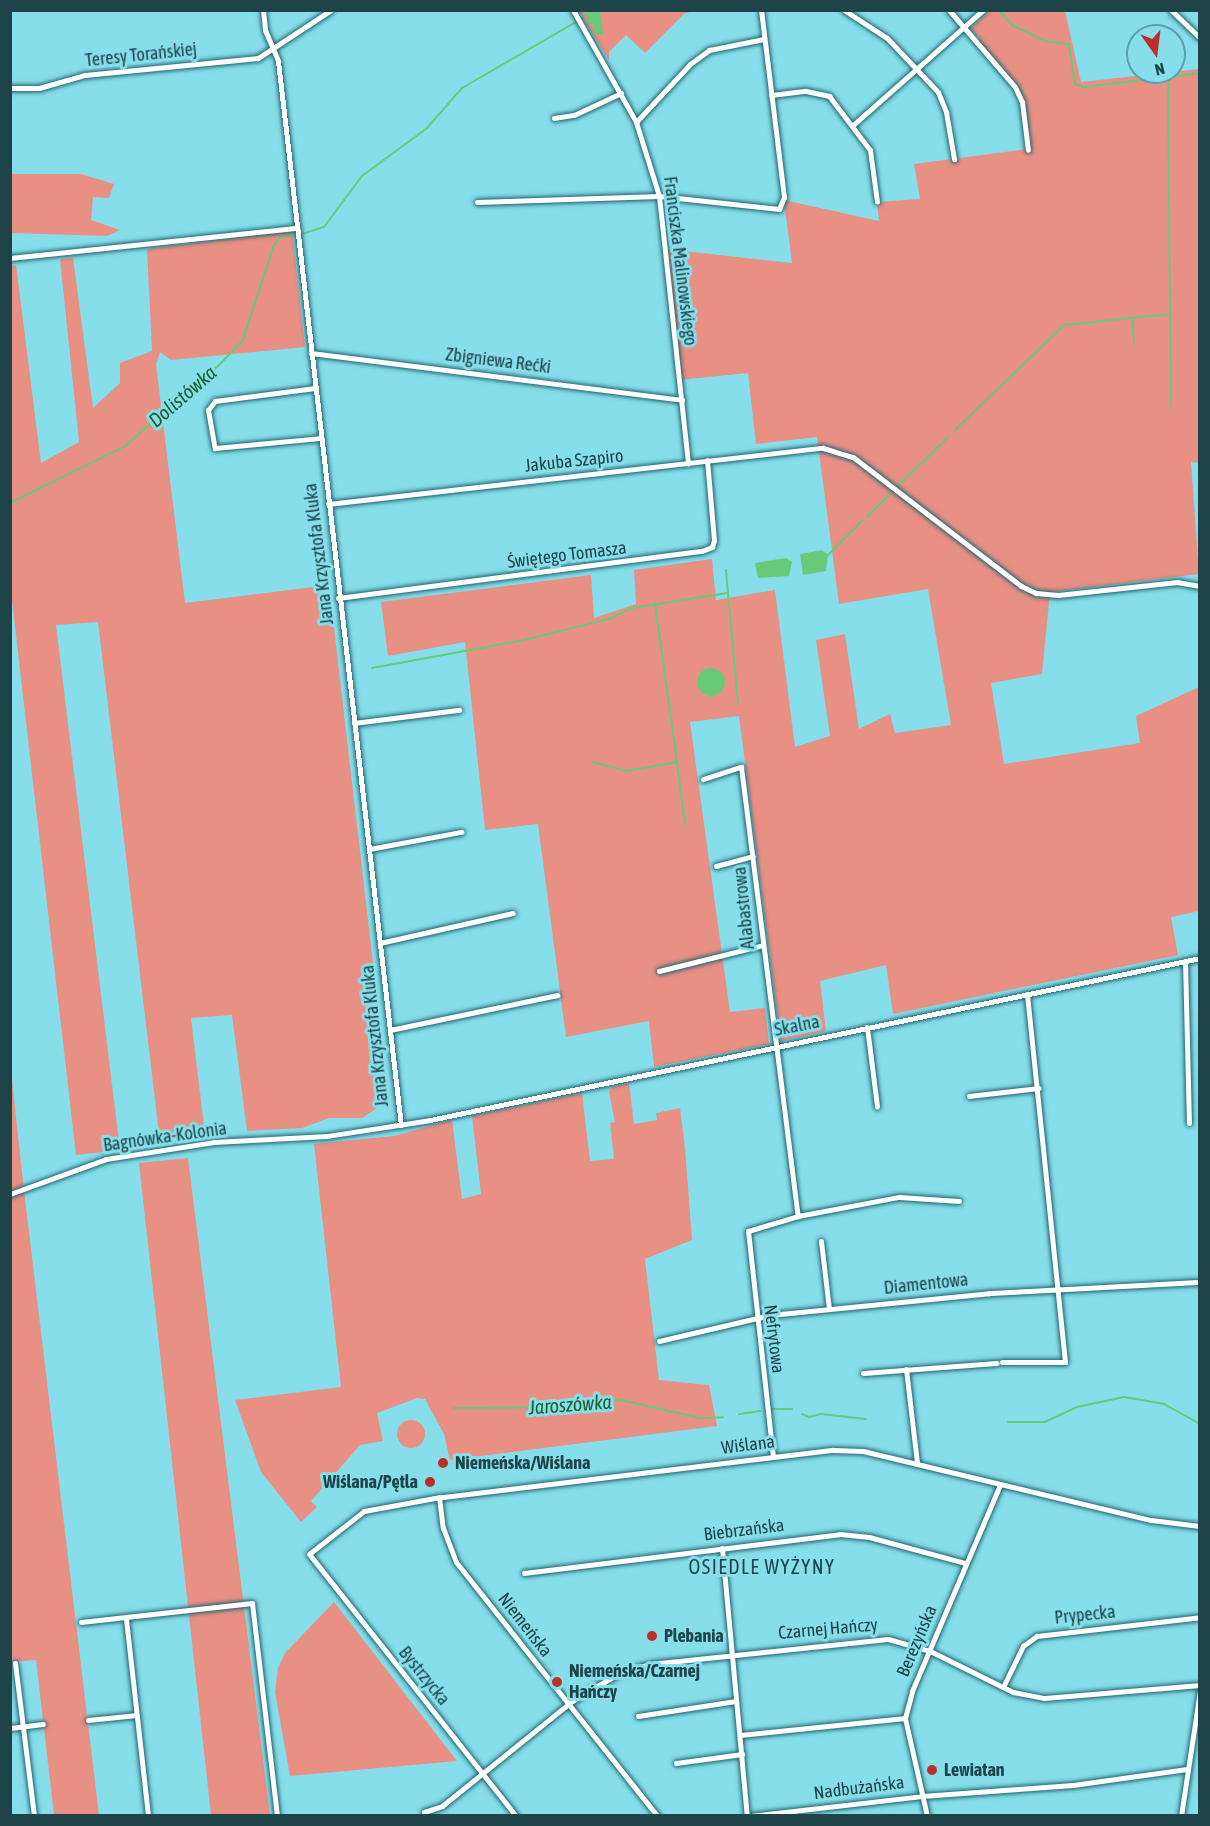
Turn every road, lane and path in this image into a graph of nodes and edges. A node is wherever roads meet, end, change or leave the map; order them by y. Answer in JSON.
{"nodes":[{"id":1,"x":263,"y":10,"type":"edge"},
{"id":2,"x":331,"y":10,"type":"edge"},
{"id":3,"x":573,"y":10,"type":"edge"},
{"id":4,"x":761,"y":10,"type":"edge"},
{"id":5,"x":844,"y":10,"type":"edge"},
{"id":6,"x":949,"y":10,"type":"edge"},
{"id":7,"x":983,"y":10,"type":"edge"},
{"id":8,"x":1171,"y":10,"type":"edge"},
{"id":9,"x":963,"y":28,"type":"junction"},
{"id":10,"x":1200,"y":38,"type":"edge"},
{"id":11,"x":764,"y":39,"type":"junction"},
{"id":12,"x":274,"y":50,"type":"junction"},
{"id":13,"x":916,"y":69,"type":"junction"},
{"id":14,"x":10,"y":88,"type":"edge"},
{"id":15,"x":621,"y":93,"type":"junction"},
{"id":16,"x":771,"y":95,"type":"junction"},
{"id":17,"x":554,"y":118,"type":"dead end"},
{"id":18,"x":636,"y":122,"type":"junction"},
{"id":19,"x":853,"y":125,"type":"junction"},
{"id":20,"x":1028,"y":150,"type":"dead end"},
{"id":21,"x":954,"y":159,"type":"dead end"},
{"id":22,"x":659,"y":196,"type":"junction"},
{"id":23,"x":477,"y":202,"type":"dead end"},
{"id":24,"x":877,"y":202,"type":"dead end"},
{"id":25,"x":297,"y":228,"type":"junction"},
{"id":26,"x":10,"y":258,"type":"edge"},
{"id":27,"x":311,"y":353,"type":"junction"},
{"id":28,"x":315,"y":388,"type":"junction"},
{"id":29,"x":682,"y":400,"type":"junction"},
{"id":30,"x":320,"y":438,"type":"junction"},
{"id":31,"x":707,"y":460,"type":"junction"},
{"id":32,"x":688,"y":463,"type":"junction"},
{"id":33,"x":328,"y":504,"type":"junction"},
{"id":34,"x":1200,"y":586,"type":"edge"},
{"id":35,"x":338,"y":598,"type":"junction"},
{"id":36,"x":459,"y":710,"type":"dead end"},
{"id":37,"x":354,"y":723,"type":"junction"},
{"id":38,"x":703,"y":779,"type":"dead end"},
{"id":39,"x":461,"y":831,"type":"dead end"},
{"id":40,"x":369,"y":849,"type":"junction"},
{"id":41,"x":753,"y":856,"type":"junction"},
{"id":42,"x":716,"y":866,"type":"dead end"},
{"id":43,"x":513,"y":913,"type":"dead end"},
{"id":44,"x":380,"y":943,"type":"junction"},
{"id":45,"x":763,"y":945,"type":"junction"},
{"id":46,"x":1200,"y":958,"type":"edge"},
{"id":47,"x":1185,"y":961,"type":"junction"},
{"id":48,"x":659,"y":971,"type":"dead end"},
{"id":49,"x":1027,"y":994,"type":"junction"},
{"id":50,"x":557,"y":995,"type":"dead end"},
{"id":51,"x":867,"y":1028,"type":"junction"},
{"id":52,"x":390,"y":1030,"type":"junction"},
{"id":53,"x":774,"y":1046,"type":"junction"},
{"id":54,"x":1039,"y":1088,"type":"junction"},
{"id":55,"x":969,"y":1096,"type":"dead end"},
{"id":56,"x":877,"y":1106,"type":"dead end"},
{"id":57,"x":1189,"y":1123,"type":"dead end"},
{"id":58,"x":401,"y":1125,"type":"junction"},
{"id":59,"x":10,"y":1194,"type":"edge"},
{"id":60,"x":959,"y":1201,"type":"dead end"},
{"id":61,"x":798,"y":1216,"type":"junction"},
{"id":62,"x":821,"y":1241,"type":"dead end"},
{"id":63,"x":1200,"y":1282,"type":"edge"},
{"id":64,"x":1060,"y":1288,"type":"junction"},
{"id":65,"x":829,"y":1309,"type":"junction"},
{"id":66,"x":756,"y":1318,"type":"junction"},
{"id":67,"x":659,"y":1341,"type":"dead end"},
{"id":68,"x":906,"y":1369,"type":"junction"},
{"id":69,"x":863,"y":1373,"type":"dead end"},
{"id":70,"x":773,"y":1458,"type":"junction"},
{"id":71,"x":916,"y":1463,"type":"junction"},
{"id":72,"x":1000,"y":1485,"type":"junction"},
{"id":73,"x":439,"y":1497,"type":"junction"},
{"id":74,"x":1200,"y":1526,"type":"edge"},
{"id":75,"x":723,"y":1548,"type":"junction"},
{"id":76,"x":309,"y":1554,"type":"joint"},
{"id":77,"x":965,"y":1563,"type":"junction"},
{"id":78,"x":524,"y":1573,"type":"dead end"},
{"id":79,"x":1200,"y":1617,"type":"edge"},
{"id":80,"x":126,"y":1618,"type":"junction"},
{"id":81,"x":81,"y":1622,"type":"dead end"},
{"id":82,"x":930,"y":1651,"type":"junction"},
{"id":83,"x":732,"y":1654,"type":"junction"},
{"id":84,"x":15,"y":1663,"type":"dead end"},
{"id":85,"x":1200,"y":1684,"type":"edge"},
{"id":86,"x":1003,"y":1687,"type":"junction"},
{"id":87,"x":1200,"y":1690,"type":"edge"},
{"id":88,"x":736,"y":1701,"type":"junction"},
{"id":89,"x":568,"y":1704,"type":"junction"},
{"id":90,"x":137,"y":1715,"type":"junction"},
{"id":91,"x":638,"y":1716,"type":"dead end"},
{"id":92,"x":905,"y":1718,"type":"junction"},
{"id":93,"x":88,"y":1720,"type":"dead end"},
{"id":94,"x":43,"y":1724,"type":"dead end"},
{"id":95,"x":23,"y":1726,"type":"junction"},
{"id":96,"x":10,"y":1728,"type":"edge"},
{"id":97,"x":740,"y":1735,"type":"junction"},
{"id":98,"x":742,"y":1754,"type":"junction"},
{"id":99,"x":676,"y":1763,"type":"dead end"},
{"id":100,"x":1187,"y":1769,"type":"junction"},
{"id":101,"x":482,"y":1772,"type":"junction"},
{"id":102,"x":922,"y":1796,"type":"junction"},
{"id":103,"x":424,"y":1812,"type":"dead end"},
{"id":104,"x":34,"y":1815,"type":"edge"},
{"id":105,"x":148,"y":1815,"type":"edge"},
{"id":106,"x":277,"y":1815,"type":"edge"},
{"id":107,"x":516,"y":1815,"type":"edge"},
{"id":108,"x":657,"y":1815,"type":"edge"},
{"id":109,"x":748,"y":1815,"type":"edge"},
{"id":110,"x":927,"y":1815,"type":"edge"},
{"id":111,"x":1181,"y":1815,"type":"edge"}],
"edges":[{"from":1,"to":12,"type":"street","name":"Jana Krzysztofa Kluka"},
{"from":2,"to":12,"type":"street"},
{"from":3,"to":15,"type":"street","name":"Franciszka Malinowskiego"},
{"from":4,"to":11,"type":"street"},
{"from":5,"to":13,"type":"street"},
{"from":6,"to":9,"type":"street"},
{"from":7,"to":9,"type":"street"},
{"from":8,"to":10,"type":"street"},
{"from":9,"to":13,"type":"street"},
{"from":9,"to":20,"type":"street"},
{"from":11,"to":16,"type":"street"},
{"from":11,"to":18,"type":"street"},
{"from":12,"to":14,"type":"street","name":"Teresy Torańskiej"},
{"from":12,"to":25,"type":"street","name":"Jana Krzysztofa Kluka"},
{"from":13,"to":19,"type":"street"},
{"from":13,"to":21,"type":"street"},
{"from":15,"to":17,"type":"street"},
{"from":15,"to":18,"type":"street","name":"Franciszka Malinowskiego"},
{"from":16,"to":19,"type":"street"},
{"from":16,"to":22,"type":"street"},
{"from":18,"to":22,"type":"street","name":"Franciszka Malinowskiego"},
{"from":19,"to":24,"type":"street"},
{"from":22,"to":23,"type":"street"},
{"from":22,"to":29,"type":"street","name":"Franciszka Malinowskiego"},
{"from":25,"to":26,"type":"street"},
{"from":25,"to":27,"type":"street","name":"Jana Krzysztofa Kluka"},
{"from":27,"to":28,"type":"street","name":"Jana Krzysztofa Kluka"},
{"from":27,"to":29,"type":"street","name":"Zbigniewa Rećki"},
{"from":28,"to":30,"type":"street","name":"Jana Krzysztofa Kluka"},
{"from":28,"to":30,"type":"street"},
{"from":29,"to":32,"type":"street","name":"Franciszka Malinowskiego"},
{"from":30,"to":33,"type":"street","name":"Jana Krzysztofa Kluka"},
{"from":31,"to":32,"type":"street","name":"Jakuba Szapiro"},
{"from":31,"to":34,"type":"street","name":"Jakuba Szapiro"},
{"from":31,"to":35,"type":"street","name":"Świętego Tomasza"},
{"from":32,"to":33,"type":"street","name":"Jakuba Szapiro"},
{"from":33,"to":35,"type":"street","name":"Jana Krzysztofa Kluka"},
{"from":35,"to":37,"type":"street","name":"Jana Krzysztofa Kluka"},
{"from":36,"to":37,"type":"street"},
{"from":37,"to":40,"type":"street","name":"Jana Krzysztofa Kluka"},
{"from":38,"to":41,"type":"street","name":"Alabastrowa"},
{"from":39,"to":40,"type":"street"},
{"from":40,"to":44,"type":"street","name":"Jana Krzysztofa Kluka"},
{"from":41,"to":42,"type":"street"},
{"from":41,"to":45,"type":"street","name":"Alabastrowa"},
{"from":43,"to":44,"type":"street"},
{"from":44,"to":52,"type":"street","name":"Jana Krzysztofa Kluka"},
{"from":45,"to":48,"type":"street"},
{"from":45,"to":53,"type":"street","name":"Alabastrowa"},
{"from":46,"to":47,"type":"street","name":"Skalna"},
{"from":47,"to":49,"type":"street","name":"Skalna"},
{"from":47,"to":57,"type":"street"},
{"from":49,"to":51,"type":"street","name":"Skalna"},
{"from":49,"to":54,"type":"street"},
{"from":50,"to":52,"type":"street"},
{"from":51,"to":53,"type":"street","name":"Skalna"},
{"from":51,"to":56,"type":"street"},
{"from":52,"to":58,"type":"street","name":"Jana Krzysztofa Kluka"},
{"from":53,"to":58,"type":"street","name":"Skalna"},
{"from":53,"to":61,"type":"street","name":"Alabastrowa"},
{"from":54,"to":55,"type":"street"},
{"from":54,"to":64,"type":"street"},
{"from":58,"to":59,"type":"street","name":"Bagnówka-Kolonia"},
{"from":60,"to":61,"type":"street"},
{"from":61,"to":66,"type":"street","name":"Nefrytowa"},
{"from":62,"to":65,"type":"street"},
{"from":63,"to":64,"type":"street","name":"Diamentowa"},
{"from":64,"to":65,"type":"street","name":"Diamentowa"},
{"from":64,"to":68,"type":"street"},
{"from":65,"to":66,"type":"street","name":"Diamentowa"},
{"from":66,"to":67,"type":"street","name":"Diamentowa"},
{"from":66,"to":70,"type":"street","name":"Nefrytowa"},
{"from":68,"to":69,"type":"street"},
{"from":68,"to":71,"type":"street"},
{"from":70,"to":71,"type":"street","name":"Wiślana"},
{"from":70,"to":73,"type":"street","name":"Wiślana"},
{"from":71,"to":72,"type":"street","name":"Wiślana"},
{"from":72,"to":74,"type":"street","name":"Wiślana"},
{"from":72,"to":77,"type":"street","name":"Berezyńska"},
{"from":73,"to":76,"type":"street","name":"Wiślana"},
{"from":73,"to":89,"type":"street","name":"Niemeńska"},
{"from":75,"to":77,"type":"street","name":"Biebrzańska"},
{"from":75,"to":78,"type":"street","name":"Biebrzańska"},
{"from":75,"to":83,"type":"street"},
{"from":76,"to":101,"type":"street","name":"Bystrzycka"},
{"from":77,"to":82,"type":"street","name":"Berezyńska"},
{"from":79,"to":86,"type":"street","name":"Prypecka"},
{"from":80,"to":81,"type":"street"},
{"from":80,"to":90,"type":"street"},
{"from":80,"to":106,"type":"street"},
{"from":82,"to":83,"type":"street","name":"Czarnej Hańczy"},
{"from":82,"to":86,"type":"street","name":"Czarnej Hańczy"},
{"from":82,"to":92,"type":"street","name":"Berezyńska"},
{"from":83,"to":88,"type":"street"},
{"from":83,"to":89,"type":"street","name":"Czarnej Hańczy"},
{"from":84,"to":95,"type":"street"},
{"from":85,"to":86,"type":"street","name":"Czarnej Hańczy"},
{"from":87,"to":100,"type":"street"},
{"from":88,"to":91,"type":"street"},
{"from":88,"to":97,"type":"street"},
{"from":89,"to":101,"type":"street","name":"Czarnej Hańczy"},
{"from":89,"to":108,"type":"street","name":"Niemeńska"},
{"from":90,"to":93,"type":"street"},
{"from":90,"to":105,"type":"street"},
{"from":92,"to":97,"type":"street"},
{"from":92,"to":102,"type":"street"},
{"from":94,"to":95,"type":"street"},
{"from":95,"to":96,"type":"street"},
{"from":95,"to":104,"type":"street"},
{"from":97,"to":98,"type":"street"},
{"from":98,"to":99,"type":"street"},
{"from":98,"to":109,"type":"street"},
{"from":100,"to":102,"type":"street","name":"Nadbużańska"},
{"from":100,"to":111,"type":"street"},
{"from":101,"to":103,"type":"street","name":"Czarnej Hańczy"},
{"from":101,"to":107,"type":"street","name":"Bystrzycka"},
{"from":102,"to":109,"type":"street","name":"Nadbużańska"},
{"from":102,"to":110,"type":"street"}]}
